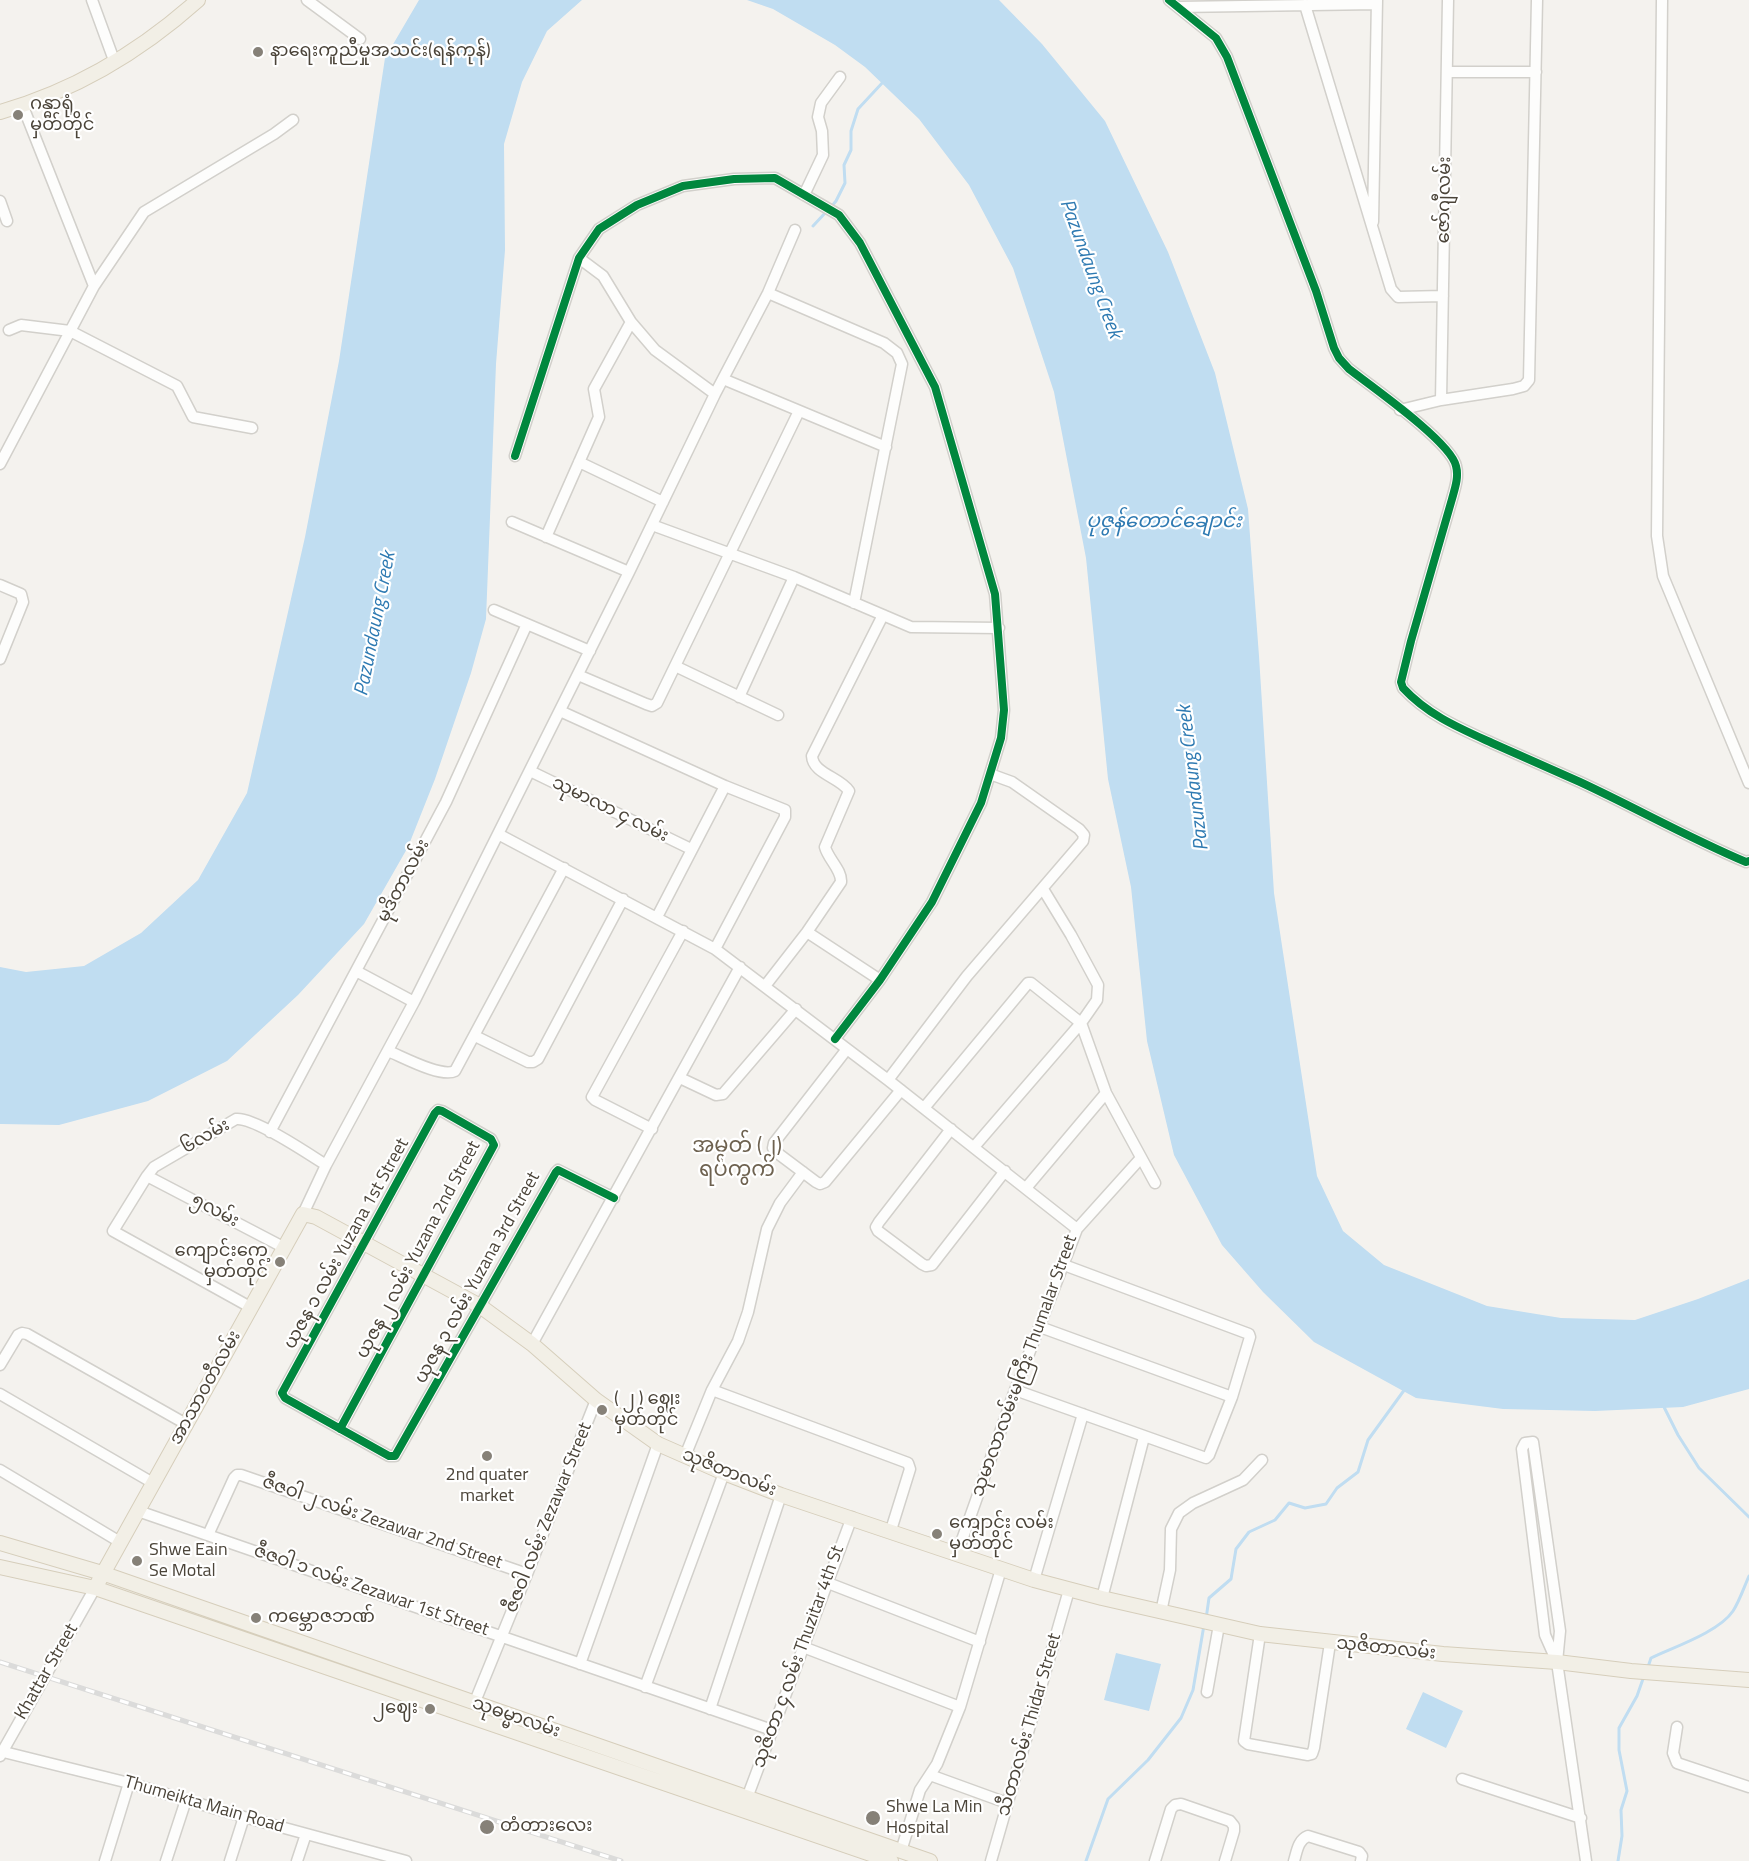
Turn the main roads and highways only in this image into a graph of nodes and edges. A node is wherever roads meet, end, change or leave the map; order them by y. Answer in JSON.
{"nodes":[{"id":1,"x":198,"y":0,"type":"edge"},
{"id":2,"x":0,"y":112,"type":"edge"},
{"id":3,"x":309,"y":1216,"type":"joint"},
{"id":4,"x":0,"y":1543,"type":"edge"},
{"id":5,"x":0,"y":1567,"type":"edge"},
{"id":6,"x":102,"y":1574,"type":"junction"},
{"id":7,"x":95,"y":1588,"type":"junction"},
{"id":8,"x":1749,"y":1680,"type":"edge"},
{"id":9,"x":850,"y":1840,"type":"junction"},
{"id":10,"x":896,"y":1856,"type":"edge"},
{"id":11,"x":930,"y":1861,"type":"edge"}],
"edges":[{"from":1,"to":2,"type":"main road"},
{"from":3,"to":6,"type":"main road","name":"အာသာဝတီလမ်း"},
{"from":3,"to":8,"type":"main road","name":"သုဇိတာလမ်း"},
{"from":4,"to":6,"type":"main road","name":"သုဓမ္မာလမ်း"},
{"from":5,"to":7,"type":"main road","name":"သုဓမ္မာလမ်း"},
{"from":6,"to":7,"type":"main road","name":"အာသာဝတီလမ်း"},
{"from":6,"to":9,"type":"main road","name":"သုဓမ္မာလမ်း"},
{"from":7,"to":9,"type":"main road","name":"သုဓမ္မာလမ်း"},
{"from":9,"to":10,"type":"main road","name":"သုဓမ္မာလမ်း"},
{"from":10,"to":11,"type":"main road","name":"သုဓမ္မာလမ်း"}]}
